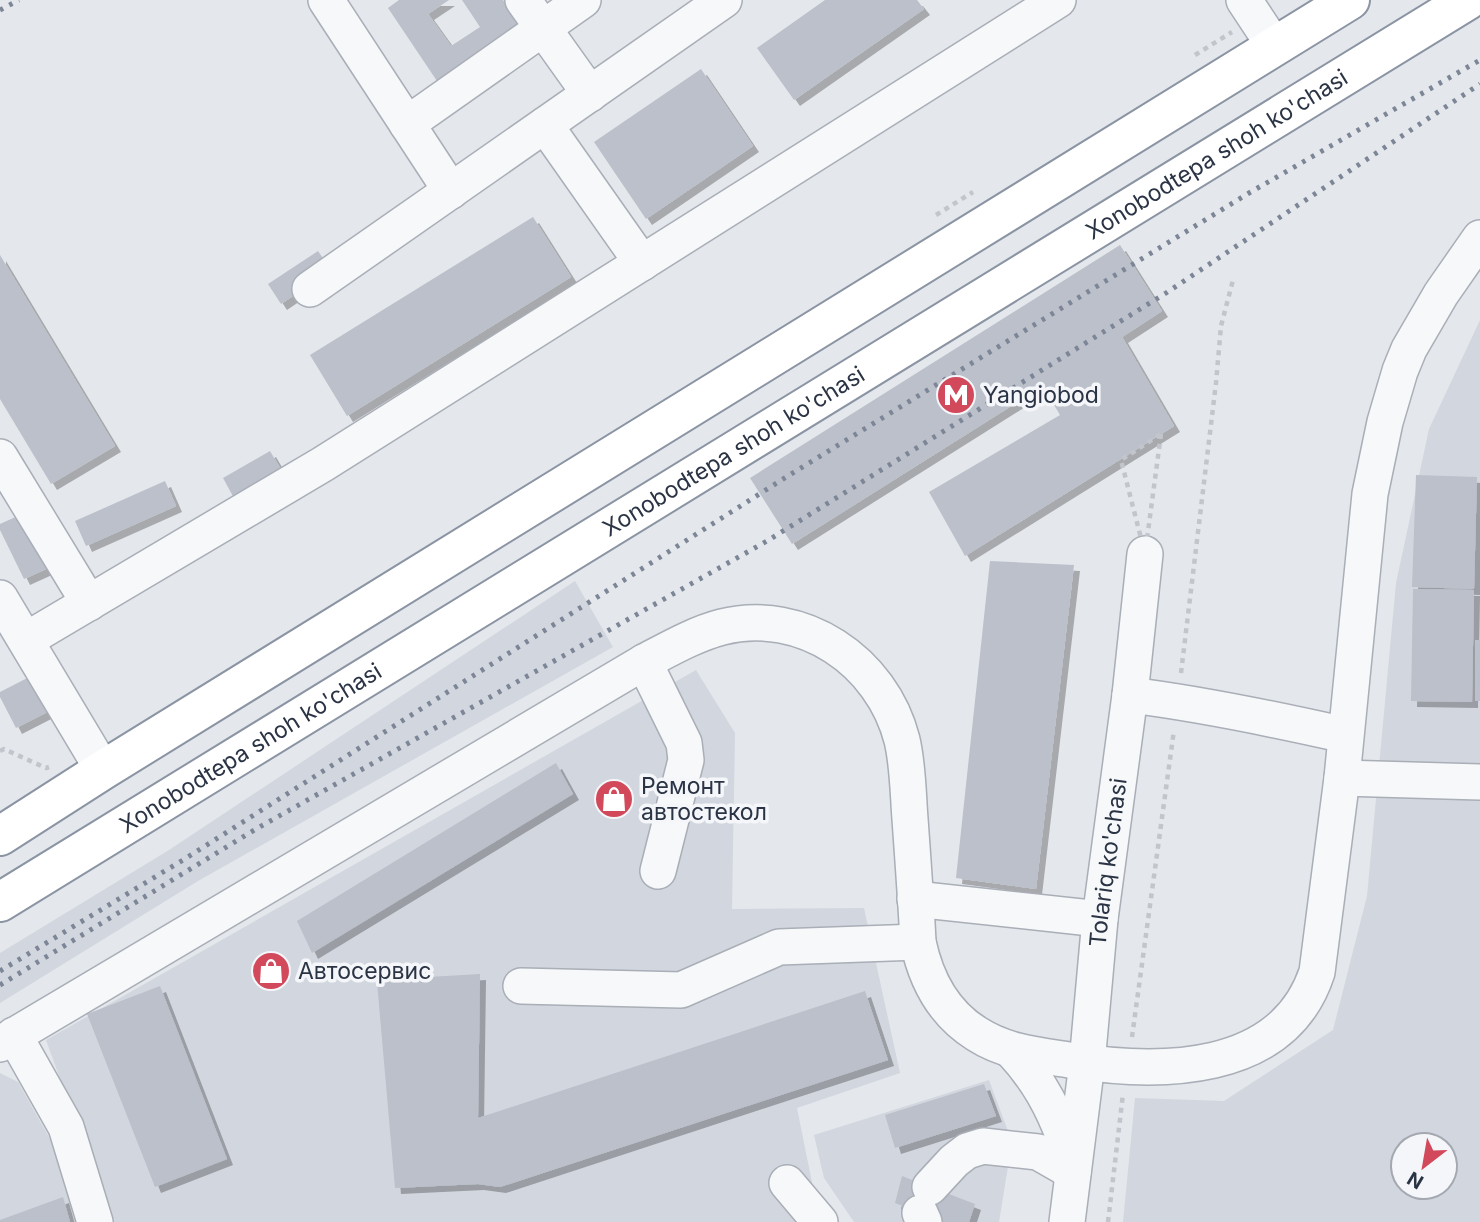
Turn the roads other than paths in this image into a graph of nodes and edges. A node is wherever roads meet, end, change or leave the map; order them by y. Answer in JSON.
{"nodes":[{"id":1,"x":326,"y":0,"type":"edge"},
{"id":2,"x":583,"y":0,"type":"edge"},
{"id":3,"x":724,"y":0,"type":"edge"},
{"id":4,"x":1058,"y":0,"type":"edge"},
{"id":5,"x":1244,"y":0,"type":"edge"},
{"id":6,"x":1350,"y":0,"type":"edge"},
{"id":7,"x":1468,"y":0,"type":"edge"},
{"id":8,"x":533,"y":13,"type":"edge"},
{"id":9,"x":1275,"y":47,"type":"junction"},
{"id":10,"x":590,"y":94,"type":"junction"},
{"id":11,"x":407,"y":124,"type":"junction"},
{"id":12,"x":545,"y":125,"type":"junction"},
{"id":13,"x":451,"y":191,"type":"junction"},
{"id":14,"x":1480,"y":238,"type":"edge"},
{"id":15,"x":642,"y":263,"type":"junction"},
{"id":16,"x":310,"y":289,"type":"dead end"},
{"id":17,"x":0,"y":457,"type":"edge"},
{"id":18,"x":1145,"y":554,"type":"road end"},
{"id":19,"x":0,"y":598,"type":"edge"},
{"id":20,"x":89,"y":603,"type":"junction"},
{"id":21,"x":26,"y":640,"type":"junction"},
{"id":22,"x":644,"y":662,"type":"junction"},
{"id":23,"x":1130,"y":695,"type":"junction"},
{"id":24,"x":1345,"y":735,"type":"junction"},
{"id":25,"x":103,"y":770,"type":"junction"},
{"id":26,"x":1342,"y":778,"type":"junction"},
{"id":27,"x":1480,"y":782,"type":"edge"},
{"id":28,"x":0,"y":836,"type":"edge"},
{"id":29,"x":658,"y":871,"type":"dead end"},
{"id":30,"x":915,"y":900,"type":"junction"},
{"id":31,"x":0,"y":902,"type":"edge"},
{"id":32,"x":1100,"y":919,"type":"junction"},
{"id":33,"x":918,"y":942,"type":"junction"},
{"id":34,"x":522,"y":986,"type":"dead end"},
{"id":35,"x":7,"y":1040,"type":"edge"},
{"id":36,"x":1012,"y":1051,"type":"junction"},
{"id":37,"x":1087,"y":1063,"type":"junction"},
{"id":38,"x":1073,"y":1172,"type":"junction"},
{"id":39,"x":787,"y":1183,"type":"dead end"},
{"id":40,"x":925,"y":1207,"type":"edge"},
{"id":41,"x":95,"y":1222,"type":"edge"},
{"id":42,"x":820,"y":1222,"type":"edge"},
{"id":43,"x":1067,"y":1222,"type":"edge"}],
"edges":[{"from":1,"to":11,"type":"street"},
{"from":2,"to":8,"type":"street"},
{"from":3,"to":10,"type":"street"},
{"from":4,"to":15,"type":"street"},
{"from":5,"to":9,"type":"street"},
{"from":6,"to":9,"type":"highway"},
{"from":7,"to":31,"type":"highway","name":"Xonobodtepa shoh ko'chasi"},
{"from":8,"to":10,"type":"street"},
{"from":8,"to":11,"type":"street"},
{"from":9,"to":25,"type":"highway"},
{"from":10,"to":12,"type":"street"},
{"from":11,"to":13,"type":"street"},
{"from":12,"to":13,"type":"street"},
{"from":12,"to":15,"type":"street"},
{"from":13,"to":16,"type":"street"},
{"from":14,"to":24,"type":"street"},
{"from":15,"to":20,"type":"street"},
{"from":17,"to":20,"type":"street"},
{"from":18,"to":23,"type":"street","name":"Tolariq ko'chasi"},
{"from":19,"to":21,"type":"street"},
{"from":20,"to":21,"type":"street"},
{"from":21,"to":25,"type":"street"},
{"from":22,"to":29,"type":"street"},
{"from":22,"to":30,"type":"street"},
{"from":22,"to":35,"type":"street"},
{"from":23,"to":24,"type":"street"},
{"from":23,"to":32,"type":"street","name":"Tolariq ko'chasi"},
{"from":24,"to":26,"type":"street"},
{"from":25,"to":28,"type":"highway"},
{"from":26,"to":27,"type":"street"},
{"from":26,"to":37,"type":"street"},
{"from":30,"to":32,"type":"street"},
{"from":30,"to":33,"type":"street"},
{"from":32,"to":37,"type":"street","name":"Tolariq ko'chasi"},
{"from":33,"to":34,"type":"street"},
{"from":33,"to":36,"type":"street"},
{"from":35,"to":41,"type":"street"},
{"from":36,"to":37,"type":"street"},
{"from":36,"to":38,"type":"street","name":"Tolariq ko'chasi"},
{"from":37,"to":38,"type":"street","name":"Tolariq ko'chasi"},
{"from":38,"to":40,"type":"street"},
{"from":38,"to":43,"type":"street","name":"Tolariq ko'chasi"},
{"from":39,"to":42,"type":"street"}]}
